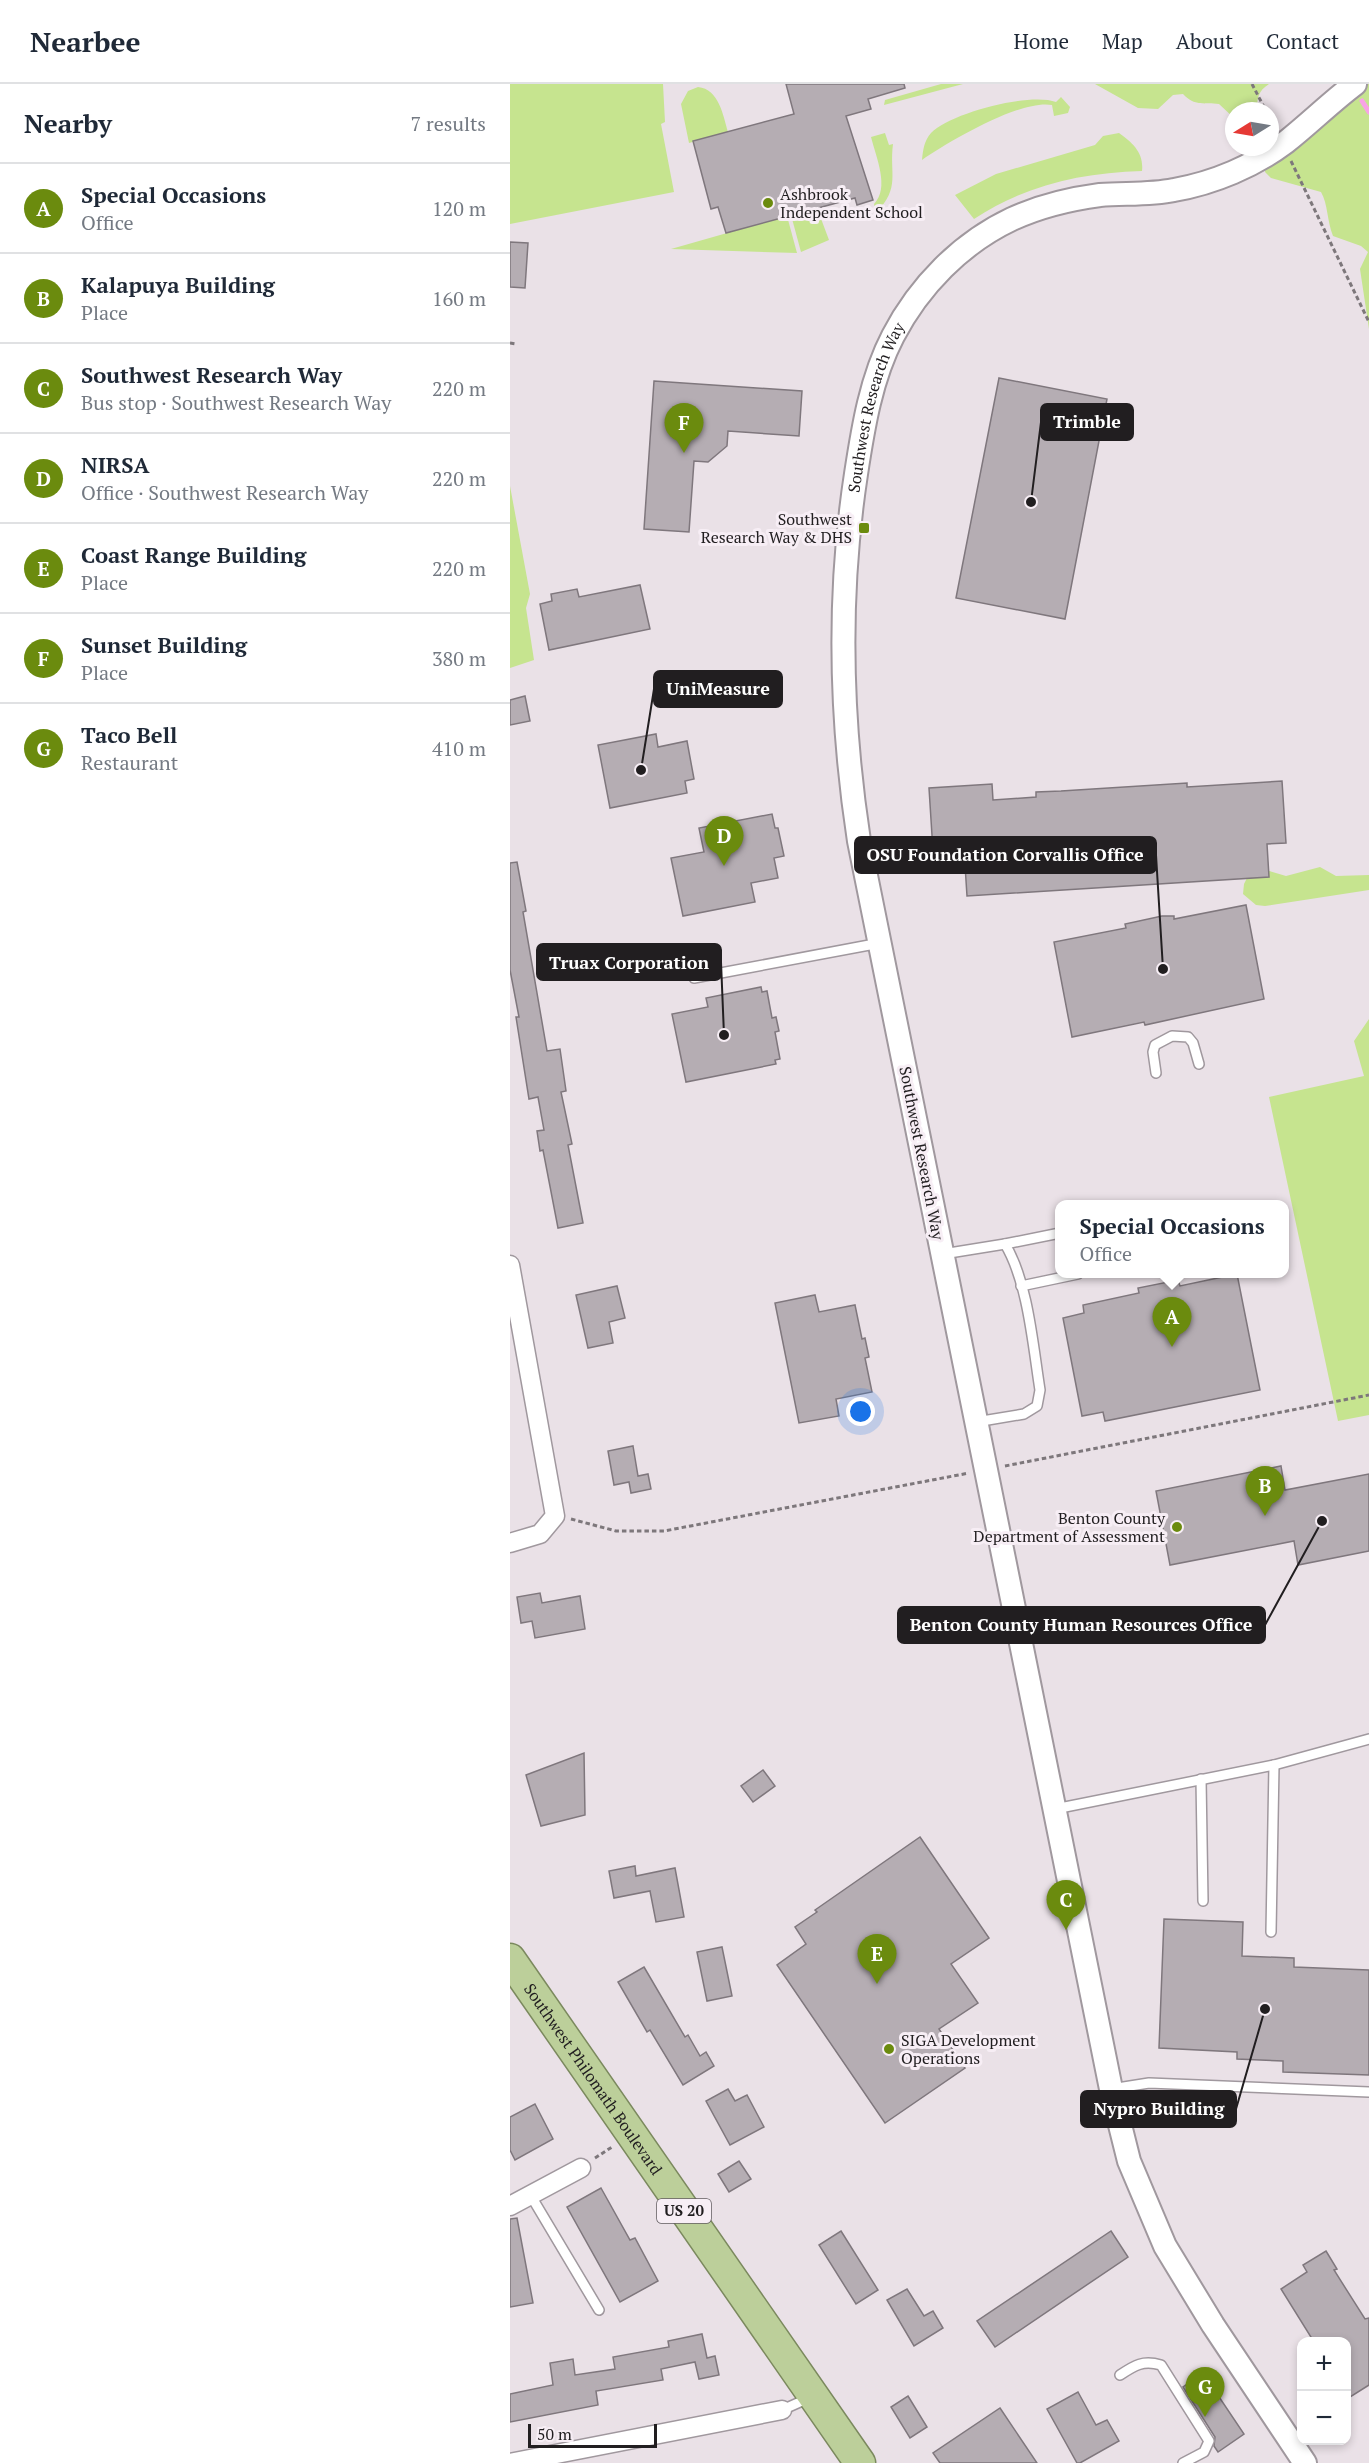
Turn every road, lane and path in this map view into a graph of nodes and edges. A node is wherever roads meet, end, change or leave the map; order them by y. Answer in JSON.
{"nodes":[{"id":1,"x":1252,"y":84,"type":"edge"},
{"id":2,"x":1355,"y":84,"type":"edge"},
{"id":3,"x":1261,"y":102,"type":"edge"},
{"id":4,"x":1279,"y":136,"type":"edge"},
{"id":5,"x":1283,"y":144,"type":"junction"},
{"id":6,"x":1369,"y":322,"type":"edge"},
{"id":7,"x":510,"y":343,"type":"edge"},
{"id":8,"x":516,"y":344,"type":"dead end"},
{"id":9,"x":880,"y":943,"type":"junction"},
{"id":10,"x":694,"y":978,"type":"dead end"},
{"id":11,"x":1198,"y":1064,"type":"dead end"},
{"id":12,"x":1156,"y":1073,"type":"dead end"},
{"id":13,"x":1055,"y":1234,"type":"edge"},
{"id":14,"x":1005,"y":1244,"type":"junction"},
{"id":15,"x":943,"y":1254,"type":"junction"},
{"id":16,"x":510,"y":1270,"type":"edge"},
{"id":17,"x":1059,"y":1278,"type":"edge"},
{"id":18,"x":1021,"y":1286,"type":"junction"},
{"id":19,"x":1369,"y":1395,"type":"edge"},
{"id":20,"x":976,"y":1422,"type":"junction"},
{"id":21,"x":985,"y":1470,"type":"junction"},
{"id":22,"x":555,"y":1516,"type":"junction"},
{"id":23,"x":510,"y":1543,"type":"edge"},
{"id":24,"x":1369,"y":1740,"type":"edge"},
{"id":25,"x":1274,"y":1765,"type":"junction"},
{"id":26,"x":1201,"y":1779,"type":"junction"},
{"id":27,"x":1053,"y":1810,"type":"junction"},
{"id":28,"x":1203,"y":1901,"type":"dead end"},
{"id":29,"x":1271,"y":1932,"type":"dead end"},
{"id":30,"x":510,"y":1959,"type":"edge"},
{"id":31,"x":1111,"y":2089,"type":"junction"},
{"id":32,"x":1369,"y":2092,"type":"edge"},
{"id":33,"x":631,"y":2134,"type":"junction"},
{"id":34,"x":581,"y":2168,"type":"joint"},
{"id":35,"x":531,"y":2196,"type":"junction"},
{"id":36,"x":510,"y":2206,"type":"edge"},
{"id":37,"x":598,"y":2310,"type":"dead end"},
{"id":38,"x":1120,"y":2375,"type":"dead end"},
{"id":39,"x":814,"y":2396,"type":"junction"},
{"id":40,"x":782,"y":2410,"type":"joint"},
{"id":41,"x":510,"y":2463,"type":"edge"},
{"id":42,"x":860,"y":2463,"type":"edge"},
{"id":43,"x":1183,"y":2463,"type":"edge"},
{"id":44,"x":1305,"y":2463,"type":"edge"}],
"edges":[{"from":1,"to":3,"type":"path"},
{"from":2,"to":5,"type":"street","name":"Southwest Research Way"},
{"from":4,"to":5,"type":"path"},
{"from":5,"to":6,"type":"path"},
{"from":5,"to":9,"type":"street","name":"Southwest Research Way"},
{"from":7,"to":8,"type":"path"},
{"from":9,"to":10,"type":"lane"},
{"from":9,"to":15,"type":"street","name":"Southwest Research Way"},
{"from":11,"to":12,"type":"lane"},
{"from":13,"to":14,"type":"lane"},
{"from":14,"to":15,"type":"lane"},
{"from":14,"to":18,"type":"lane"},
{"from":15,"to":20,"type":"street","name":"Southwest Research Way"},
{"from":16,"to":22,"type":"street"},
{"from":17,"to":18,"type":"lane"},
{"from":18,"to":20,"type":"lane"},
{"from":19,"to":21,"type":"path"},
{"from":20,"to":21,"type":"street","name":"Southwest Research Way"},
{"from":21,"to":22,"type":"path"},
{"from":21,"to":27,"type":"street","name":"Southwest Research Way"},
{"from":22,"to":23,"type":"street"},
{"from":24,"to":25,"type":"lane"},
{"from":25,"to":26,"type":"lane"},
{"from":25,"to":29,"type":"lane"},
{"from":26,"to":27,"type":"lane"},
{"from":26,"to":28,"type":"lane"},
{"from":27,"to":31,"type":"street","name":"Southwest Research Way"},
{"from":30,"to":33,"type":"highway","name":"Southwest Philomath Boulevard","number":"US 20"},
{"from":31,"to":32,"type":"lane"},
{"from":31,"to":44,"type":"street","name":"Southwest Research Way"},
{"from":33,"to":34,"type":"path"},
{"from":33,"to":39,"type":"highway","name":"Southwest Philomath Boulevard","number":"US 20"},
{"from":34,"to":35,"type":"street"},
{"from":35,"to":36,"type":"street"},
{"from":35,"to":37,"type":"lane"},
{"from":38,"to":43,"type":"lane"},
{"from":39,"to":40,"type":"lane"},
{"from":39,"to":42,"type":"highway","name":"Southwest Philomath Boulevard","number":"US 20"},
{"from":40,"to":41,"type":"street"}]}
